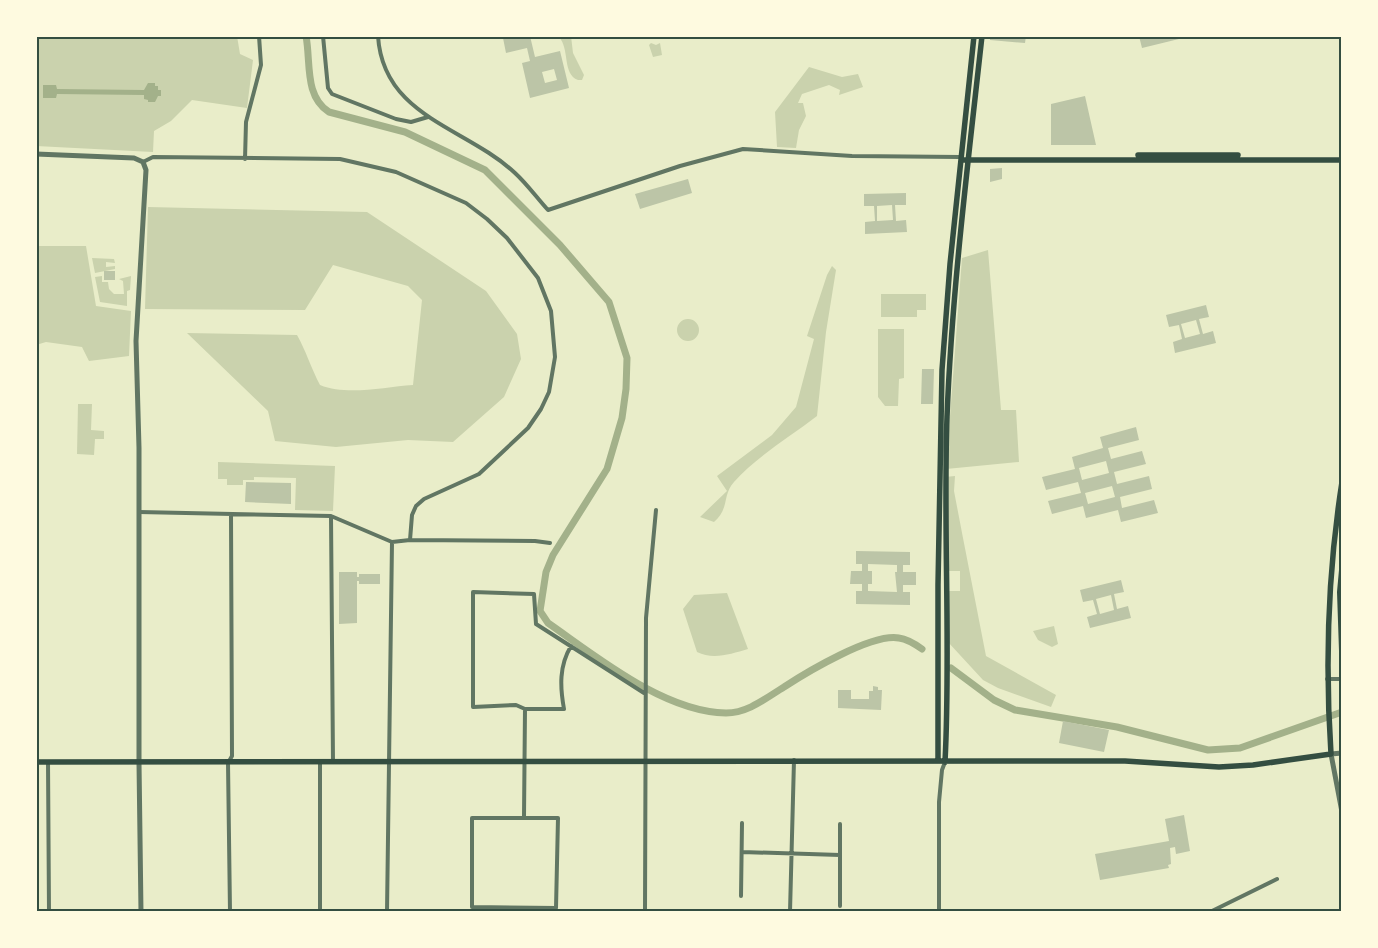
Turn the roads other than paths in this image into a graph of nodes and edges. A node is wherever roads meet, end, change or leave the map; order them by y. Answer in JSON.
{"nodes":[{"id":1,"x":259,"y":36,"type":"edge"},
{"id":2,"x":323,"y":36,"type":"edge"},
{"id":3,"x":378,"y":36,"type":"edge"},
{"id":4,"x":974,"y":36,"type":"edge"},
{"id":5,"x":982,"y":36,"type":"edge"},
{"id":6,"x":428,"y":117,"type":"junction"},
{"id":7,"x":36,"y":154,"type":"edge"},
{"id":8,"x":960,"y":158,"type":"junction"},
{"id":9,"x":1342,"y":158,"type":"edge"},
{"id":10,"x":245,"y":159,"type":"junction"},
{"id":11,"x":968,"y":159,"type":"junction"},
{"id":12,"x":143,"y":162,"type":"junction"},
{"id":13,"x":950,"y":264,"type":"junction"},
{"id":14,"x":957,"y":265,"type":"junction"},
{"id":15,"x":946,"y":323,"type":"junction"},
{"id":16,"x":953,"y":325,"type":"junction"},
{"id":17,"x":943,"y":475,"type":"junction"},
{"id":18,"x":1342,"y":482,"type":"edge"},
{"id":19,"x":656,"y":510,"type":"dead end"},
{"id":20,"x":140,"y":512,"type":"junction"},
{"id":21,"x":231,"y":514,"type":"junction"},
{"id":22,"x":331,"y":516,"type":"junction"},
{"id":23,"x":410,"y":540,"type":"junction"},
{"id":24,"x":392,"y":542,"type":"junction"},
{"id":25,"x":550,"y":543,"type":"dead end"},
{"id":26,"x":1342,"y":570,"type":"edge"},
{"id":27,"x":571,"y":646,"type":"junction"},
{"id":28,"x":1342,"y":651,"type":"edge"},
{"id":29,"x":1327,"y":679,"type":"junction"},
{"id":30,"x":1342,"y":679,"type":"edge"},
{"id":31,"x":644,"y":693,"type":"junction"},
{"id":32,"x":525,"y":709,"type":"junction"},
{"id":33,"x":1342,"y":753,"type":"edge"},
{"id":34,"x":1331,"y":754,"type":"junction"},
{"id":35,"x":794,"y":760,"type":"junction"},
{"id":36,"x":391,"y":761,"type":"junction"},
{"id":37,"x":645,"y":761,"type":"junction"},
{"id":38,"x":36,"y":762,"type":"edge"},
{"id":39,"x":48,"y":762,"type":"junction"},
{"id":40,"x":320,"y":762,"type":"junction"},
{"id":41,"x":333,"y":762,"type":"junction"},
{"id":42,"x":526,"y":762,"type":"junction"},
{"id":43,"x":938,"y":762,"type":"junction"},
{"id":44,"x":945,"y":762,"type":"junction"},
{"id":45,"x":139,"y":763,"type":"junction"},
{"id":46,"x":228,"y":763,"type":"junction"},
{"id":47,"x":942,"y":770,"type":"junction"},
{"id":48,"x":1342,"y":812,"type":"edge"},
{"id":49,"x":524,"y":818,"type":"junction"},
{"id":50,"x":742,"y":823,"type":"dead end"},
{"id":51,"x":840,"y":824,"type":"dead end"},
{"id":52,"x":742,"y":852,"type":"junction"},
{"id":53,"x":791,"y":853,"type":"junction"},
{"id":54,"x":840,"y":855,"type":"junction"},
{"id":55,"x":1277,"y":879,"type":"dead end"},
{"id":56,"x":741,"y":896,"type":"dead end"},
{"id":57,"x":840,"y":906,"type":"dead end"},
{"id":58,"x":523,"y":910,"type":"edge"},
{"id":59,"x":49,"y":912,"type":"edge"},
{"id":60,"x":141,"y":912,"type":"edge"},
{"id":61,"x":230,"y":912,"type":"edge"},
{"id":62,"x":320,"y":912,"type":"edge"},
{"id":63,"x":387,"y":912,"type":"edge"},
{"id":64,"x":644,"y":912,"type":"edge"},
{"id":65,"x":790,"y":912,"type":"edge"},
{"id":66,"x":939,"y":912,"type":"edge"},
{"id":67,"x":1210,"y":912,"type":"edge"}],
"edges":[{"from":1,"to":10,"type":"street"},
{"from":2,"to":6,"type":"street"},
{"from":3,"to":6,"type":"street"},
{"from":4,"to":8,"type":"main road"},
{"from":5,"to":11,"type":"main road"},
{"from":6,"to":8,"type":"street"},
{"from":7,"to":12,"type":"street"},
{"from":8,"to":11,"type":"main road"},
{"from":8,"to":13,"type":"main road"},
{"from":9,"to":11,"type":"main road"},
{"from":10,"to":12,"type":"street"},
{"from":10,"to":23,"type":"street"},
{"from":11,"to":14,"type":"main road"},
{"from":12,"to":20,"type":"street"},
{"from":13,"to":14,"type":"main road"},
{"from":13,"to":15,"type":"main road"},
{"from":14,"to":16,"type":"main road"},
{"from":15,"to":16,"type":"main road"},
{"from":15,"to":17,"type":"main road"},
{"from":16,"to":17,"type":"main road"},
{"from":17,"to":43,"type":"main road"},
{"from":17,"to":44,"type":"main road"},
{"from":18,"to":29,"type":"main road"},
{"from":19,"to":31,"type":"street"},
{"from":20,"to":21,"type":"street"},
{"from":20,"to":45,"type":"street"},
{"from":21,"to":22,"type":"street"},
{"from":21,"to":46,"type":"street"},
{"from":22,"to":24,"type":"street"},
{"from":22,"to":41,"type":"street"},
{"from":23,"to":24,"type":"street"},
{"from":23,"to":25,"type":"street"},
{"from":24,"to":36,"type":"street"},
{"from":26,"to":28,"type":"highway"},
{"from":27,"to":31,"type":"street"},
{"from":27,"to":32,"type":"street"},
{"from":27,"to":32,"type":"street"},
{"from":29,"to":30,"type":"street"},
{"from":29,"to":34,"type":"main road"},
{"from":31,"to":37,"type":"street"},
{"from":32,"to":42,"type":"street"},
{"from":33,"to":34,"type":"street"},
{"from":34,"to":44,"type":"main road"},
{"from":34,"to":48,"type":"street"},
{"from":35,"to":37,"type":"main road"},
{"from":35,"to":43,"type":"main road"},
{"from":35,"to":53,"type":"street"},
{"from":36,"to":41,"type":"main road"},
{"from":36,"to":42,"type":"main road"},
{"from":36,"to":63,"type":"street"},
{"from":37,"to":42,"type":"main road"},
{"from":37,"to":64,"type":"street"},
{"from":38,"to":39,"type":"main road"},
{"from":39,"to":45,"type":"main road"},
{"from":39,"to":59,"type":"street"},
{"from":40,"to":41,"type":"main road"},
{"from":40,"to":46,"type":"main road"},
{"from":40,"to":62,"type":"street"},
{"from":42,"to":49,"type":"street"},
{"from":43,"to":44,"type":"main road"},
{"from":43,"to":47,"type":"street"},
{"from":44,"to":47,"type":"street"},
{"from":45,"to":46,"type":"main road"},
{"from":45,"to":60,"type":"street"},
{"from":46,"to":61,"type":"street"},
{"from":47,"to":66,"type":"street"},
{"from":49,"to":58,"type":"street"},
{"from":49,"to":58,"type":"street"},
{"from":50,"to":52,"type":"street"},
{"from":51,"to":54,"type":"street"},
{"from":52,"to":53,"type":"street"},
{"from":52,"to":56,"type":"street"},
{"from":53,"to":54,"type":"street"},
{"from":53,"to":65,"type":"street"},
{"from":54,"to":57,"type":"street"},
{"from":55,"to":67,"type":"street"}]}
